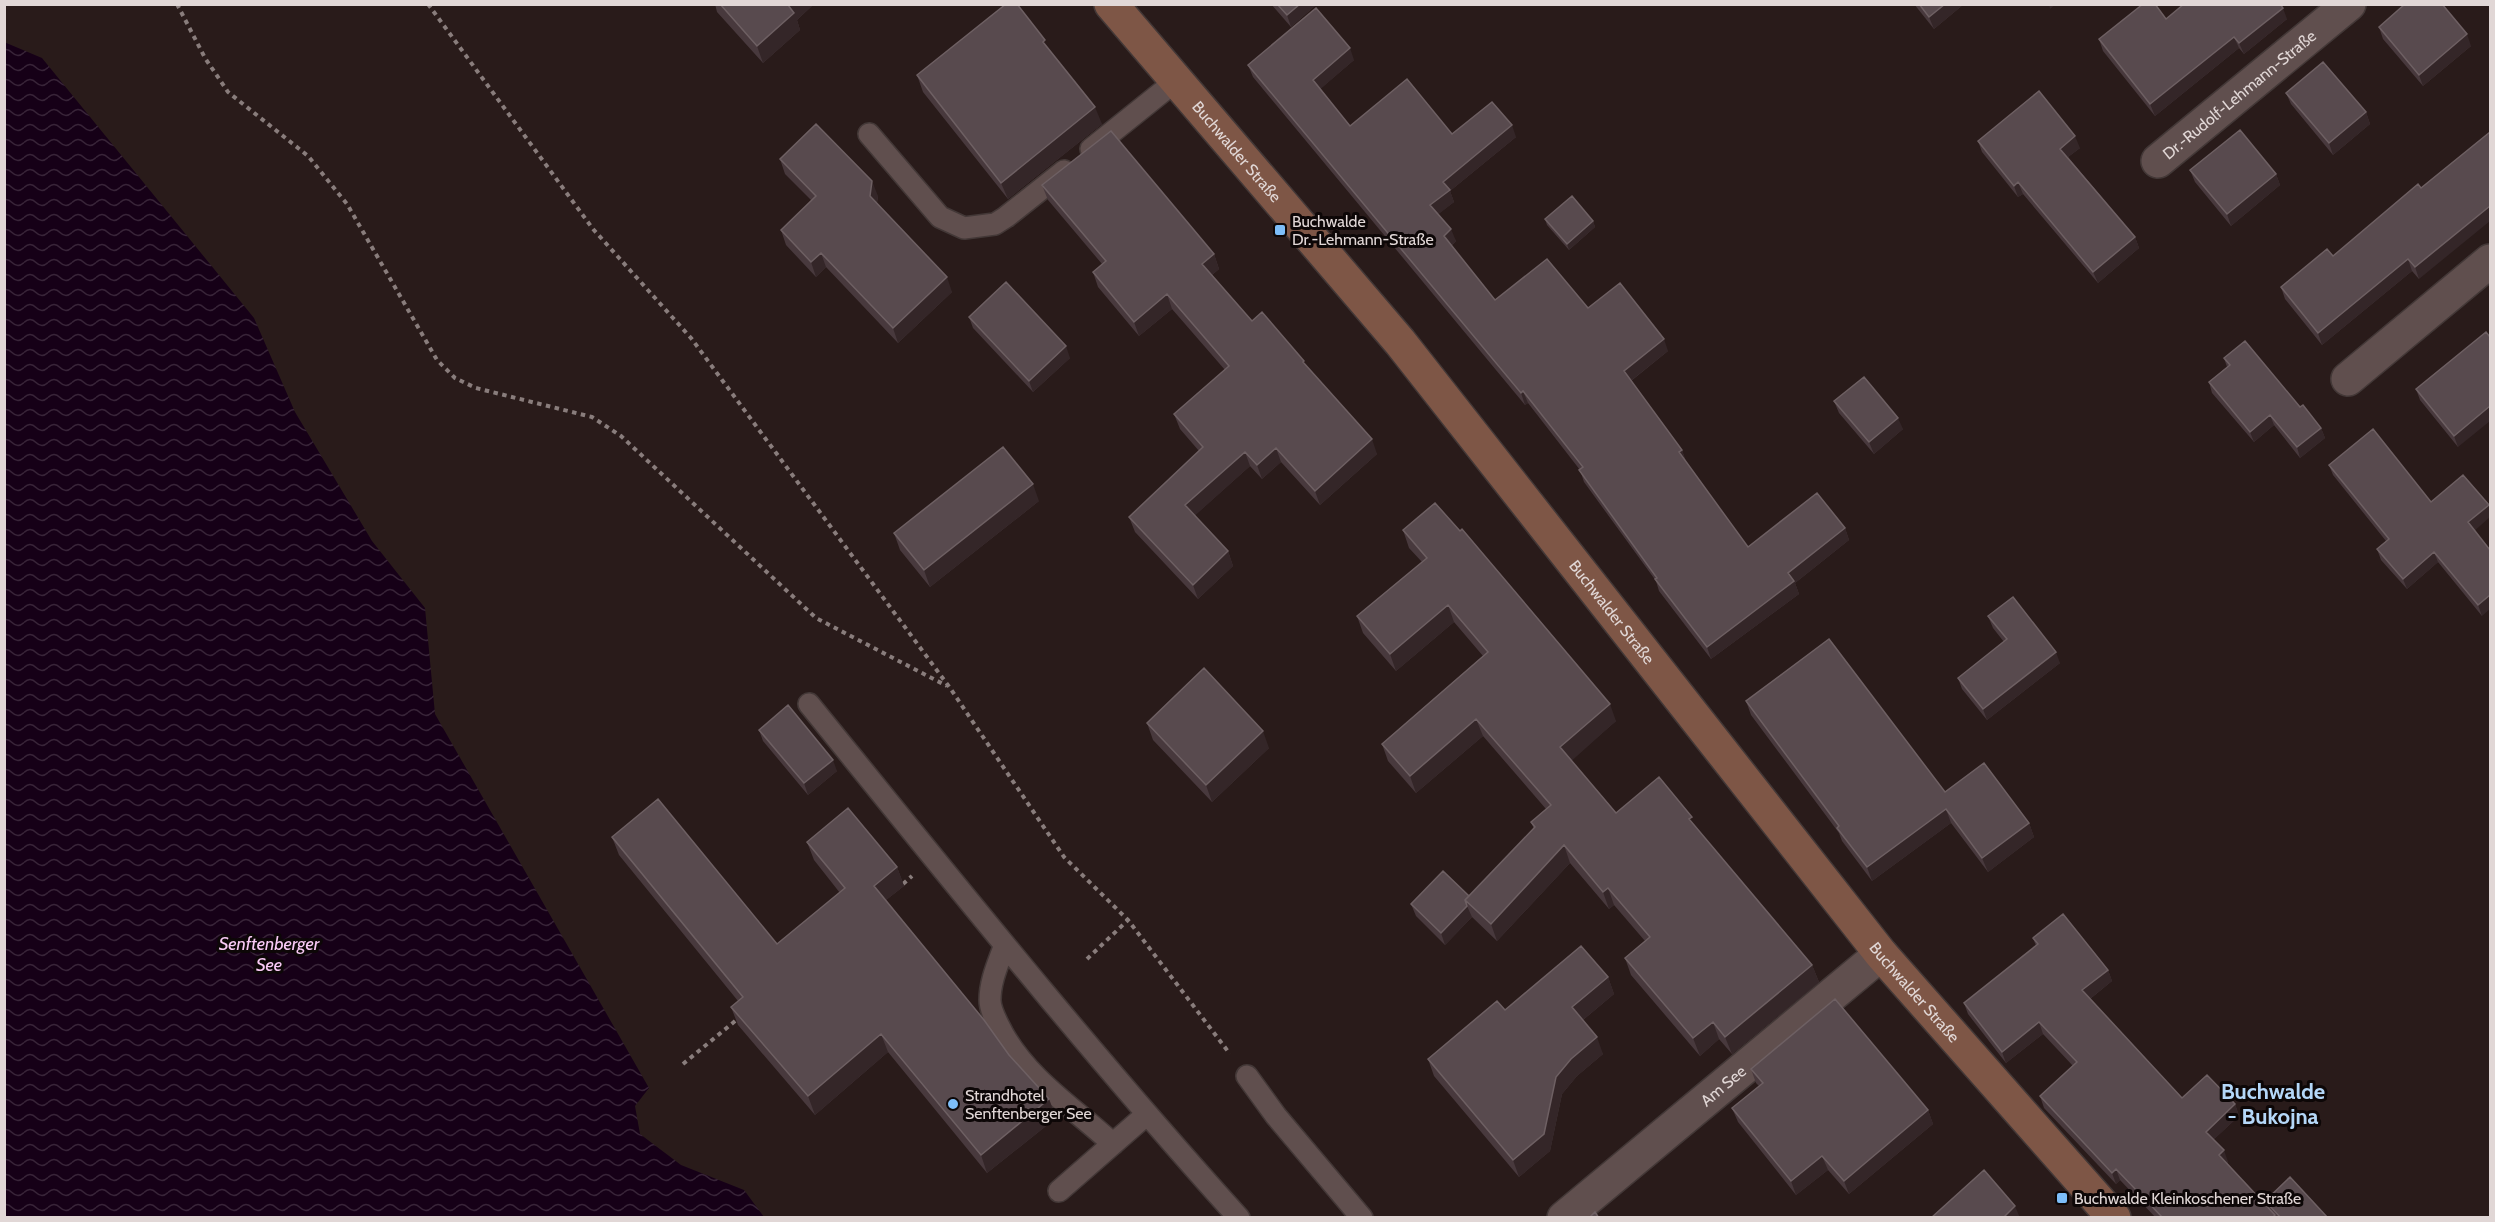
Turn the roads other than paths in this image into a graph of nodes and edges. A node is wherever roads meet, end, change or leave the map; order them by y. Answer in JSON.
{"nodes":[{"id":1,"x":1111,"y":4,"type":"edge"},
{"id":2,"x":2349,"y":4,"type":"edge"},
{"id":3,"x":1177,"y":80,"type":"junction"},
{"id":4,"x":869,"y":134,"type":"dead end"},
{"id":5,"x":2158,"y":161,"type":"dead end"},
{"id":6,"x":2490,"y":261,"type":"edge"},
{"id":7,"x":2348,"y":379,"type":"dead end"},
{"id":8,"x":809,"y":704,"type":"dead end"},
{"id":9,"x":1004,"y":947,"type":"junction"},
{"id":10,"x":1881,"y":954,"type":"junction"},
{"id":11,"x":1247,"y":1076,"type":"road end"},
{"id":12,"x":1146,"y":1115,"type":"junction"},
{"id":13,"x":1113,"y":1144,"type":"junction"},
{"id":14,"x":1059,"y":1191,"type":"dead end"},
{"id":15,"x":1239,"y":1218,"type":"edge"},
{"id":16,"x":1362,"y":1218,"type":"edge"},
{"id":17,"x":1564,"y":1218,"type":"edge"},
{"id":18,"x":2114,"y":1218,"type":"edge"}],
"edges":[{"from":1,"to":3,"type":"street","name":"Buchwalder Straße"},
{"from":2,"to":5,"type":"street","name":"Dr.-Rudolf-Lehmann-Straße"},
{"from":3,"to":4,"type":"lane"},
{"from":3,"to":10,"type":"street","name":"Buchwalder Straße"},
{"from":6,"to":7,"type":"street"},
{"from":8,"to":9,"type":"lane"},
{"from":9,"to":12,"type":"lane"},
{"from":9,"to":13,"type":"lane"},
{"from":10,"to":17,"type":"street","name":"Am See"},
{"from":10,"to":18,"type":"street","name":"Buchwalder Straße"},
{"from":11,"to":16,"type":"lane"},
{"from":12,"to":13,"type":"lane"},
{"from":12,"to":15,"type":"lane"},
{"from":13,"to":14,"type":"lane"}]}
